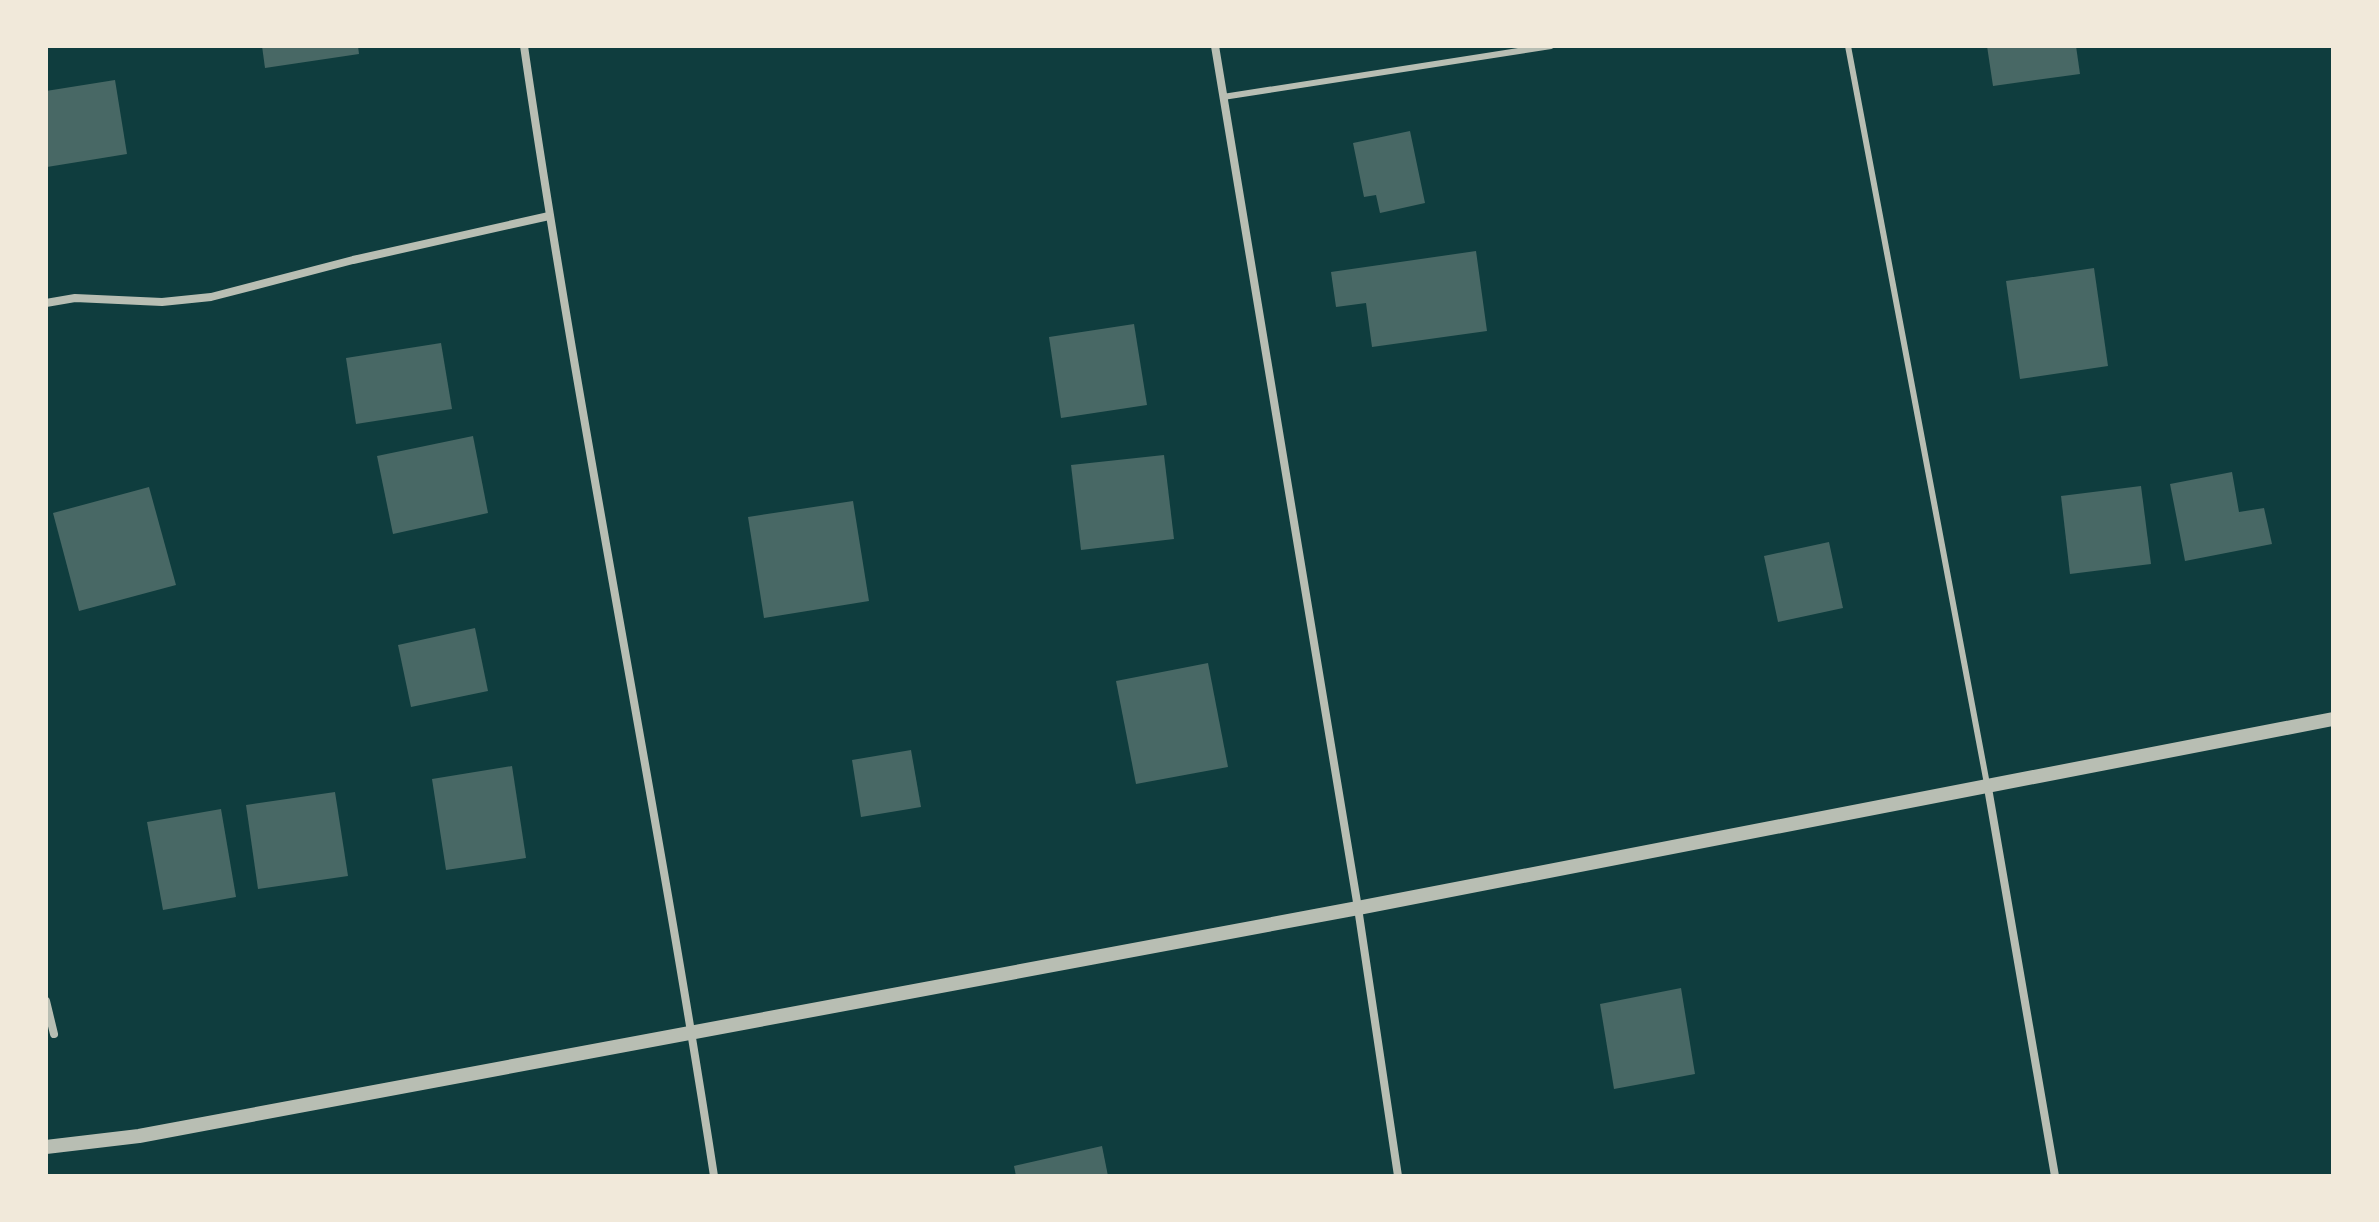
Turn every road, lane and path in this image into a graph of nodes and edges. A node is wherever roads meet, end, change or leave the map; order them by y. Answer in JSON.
{"nodes":[{"id":1,"x":524,"y":46,"type":"edge"},
{"id":2,"x":1215,"y":46,"type":"edge"},
{"id":3,"x":1551,"y":46,"type":"edge"},
{"id":4,"x":1848,"y":46,"type":"edge"},
{"id":5,"x":1223,"y":97,"type":"junction"},
{"id":6,"x":549,"y":216,"type":"junction"},
{"id":7,"x":46,"y":303,"type":"edge"},
{"id":8,"x":2333,"y":719,"type":"edge"},
{"id":9,"x":1988,"y":788,"type":"junction"},
{"id":10,"x":1358,"y":908,"type":"junction"},
{"id":11,"x":46,"y":1001,"type":"edge"},
{"id":12,"x":692,"y":1032,"type":"junction"},
{"id":13,"x":54,"y":1034,"type":"dead end"},
{"id":14,"x":46,"y":1147,"type":"edge"},
{"id":15,"x":714,"y":1176,"type":"edge"},
{"id":16,"x":1398,"y":1176,"type":"edge"},
{"id":17,"x":2055,"y":1176,"type":"edge"}],
"edges":[{"from":1,"to":6,"type":"street"},
{"from":2,"to":5,"type":"street"},
{"from":3,"to":5,"type":"lane"},
{"from":4,"to":9,"type":"lane"},
{"from":5,"to":10,"type":"street"},
{"from":6,"to":7,"type":"street"},
{"from":6,"to":12,"type":"street"},
{"from":8,"to":9,"type":"street"},
{"from":9,"to":10,"type":"street"},
{"from":9,"to":17,"type":"street"},
{"from":10,"to":12,"type":"street"},
{"from":10,"to":16,"type":"street"},
{"from":11,"to":13,"type":"street"},
{"from":12,"to":14,"type":"street"},
{"from":12,"to":15,"type":"street"}]}
